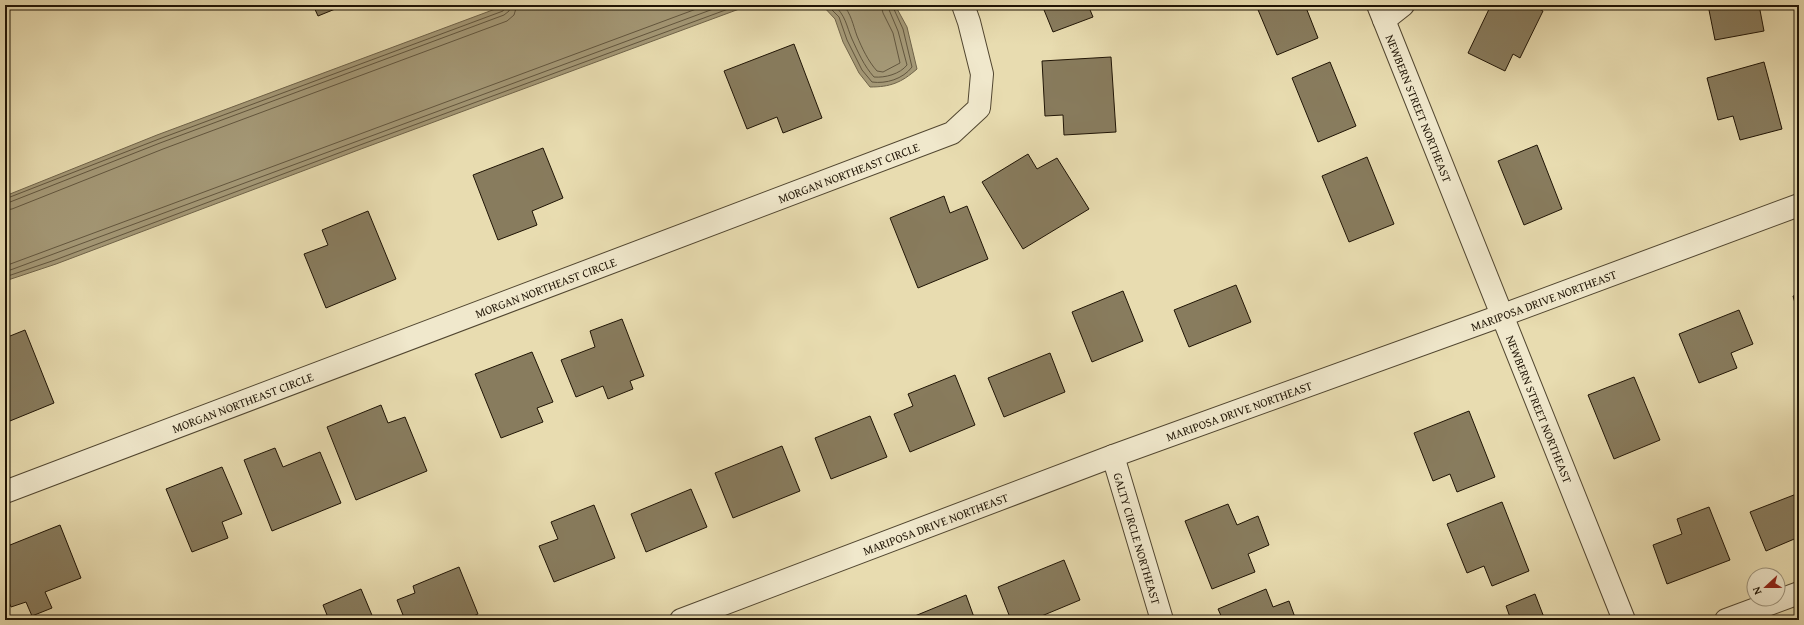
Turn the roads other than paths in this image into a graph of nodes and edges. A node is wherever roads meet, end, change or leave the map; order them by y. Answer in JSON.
{"nodes":[{"id":1,"x":963,"y":5,"type":"edge"},
{"id":2,"x":1403,"y":5,"type":"edge"},
{"id":3,"x":1381,"y":12,"type":"edge"},
{"id":4,"x":1799,"y":205,"type":"edge"},
{"id":5,"x":1503,"y":315,"type":"junction"},
{"id":6,"x":1113,"y":456,"type":"junction"},
{"id":7,"x":5,"y":492,"type":"edge"},
{"id":8,"x":1799,"y":593,"type":"edge"},
{"id":9,"x":681,"y":620,"type":"edge"},
{"id":10,"x":1162,"y":620,"type":"edge"},
{"id":11,"x":1624,"y":620,"type":"edge"},
{"id":12,"x":1726,"y":620,"type":"edge"}],
"edges":[{"from":1,"to":7,"type":"street","name":"MORGAN NORTHEAST CIRCLE"},
{"from":2,"to":3,"type":"street","name":"NEWBERN STREET NORTHEAST"},
{"from":3,"to":5,"type":"street","name":"NEWBERN STREET NORTHEAST"},
{"from":4,"to":5,"type":"street","name":"MARIPOSA DRIVE NORTHEAST"},
{"from":5,"to":6,"type":"street","name":"MARIPOSA DRIVE NORTHEAST"},
{"from":5,"to":11,"type":"street","name":"NEWBERN STREET NORTHEAST"},
{"from":6,"to":9,"type":"street","name":"MARIPOSA DRIVE NORTHEAST"},
{"from":6,"to":10,"type":"street","name":"GALTY CIRCLE NORTHEAST"},
{"from":8,"to":12,"type":"street"}]}
